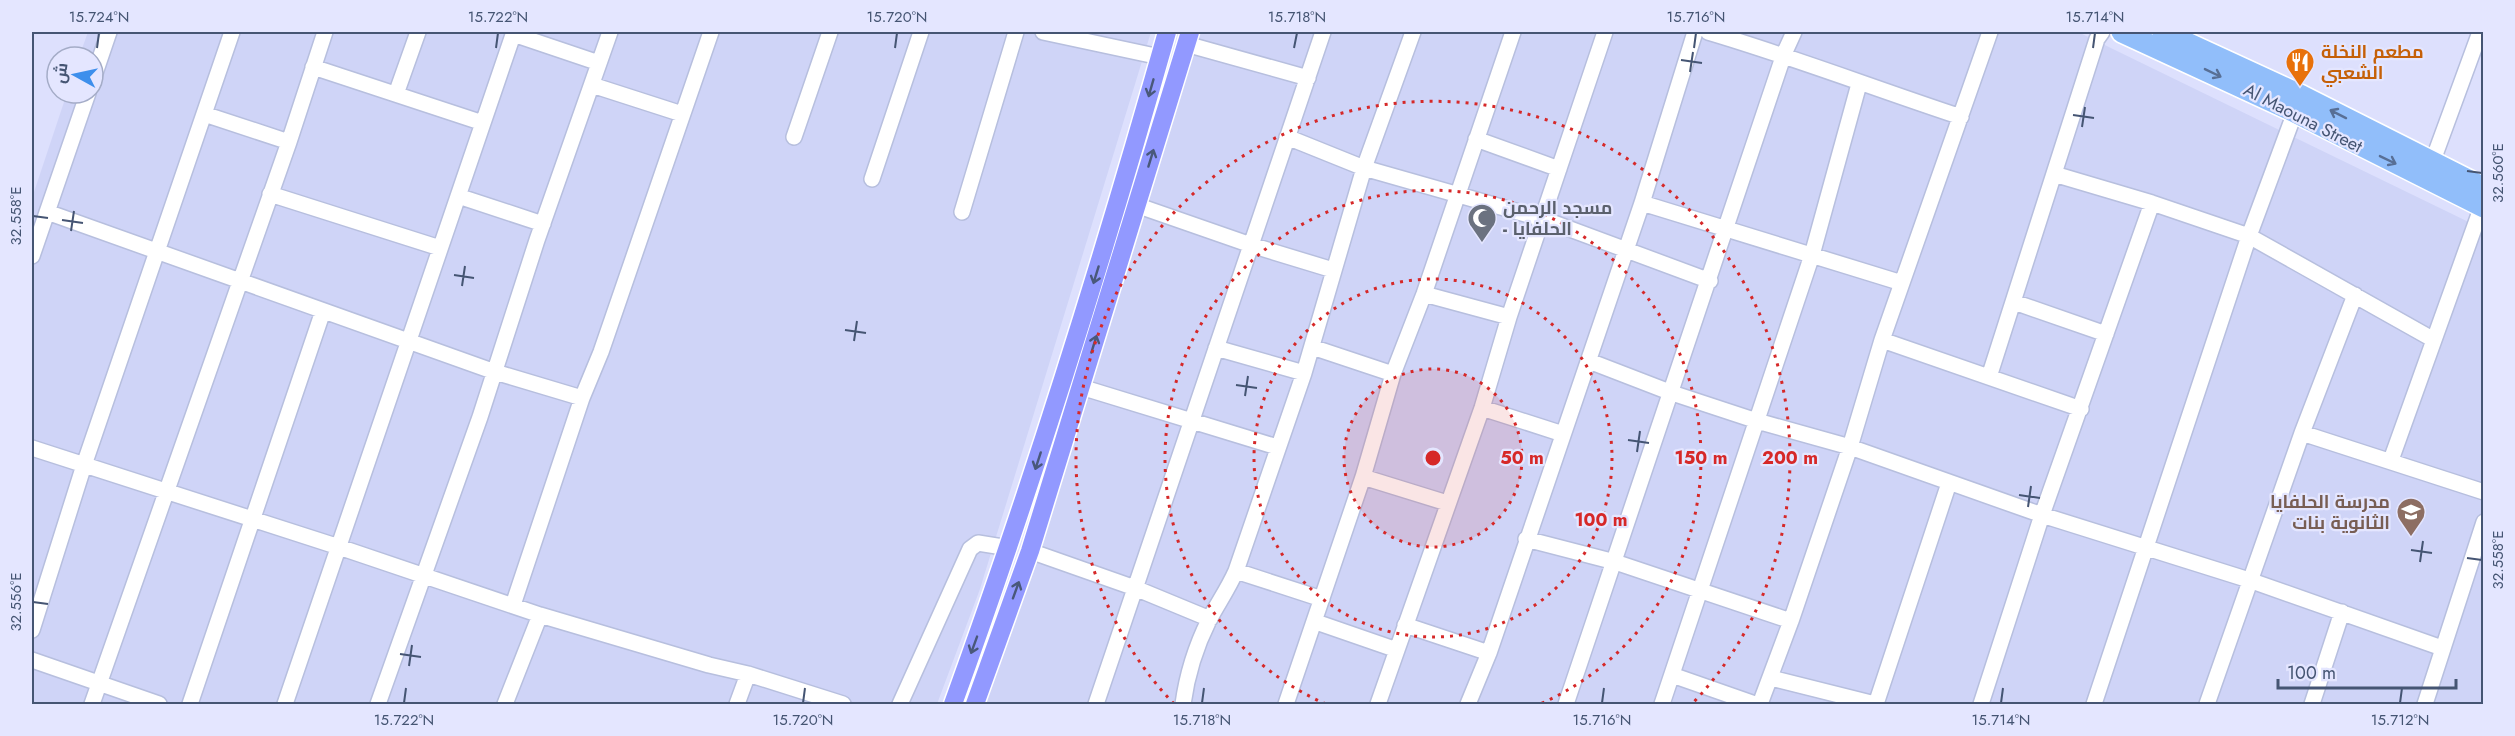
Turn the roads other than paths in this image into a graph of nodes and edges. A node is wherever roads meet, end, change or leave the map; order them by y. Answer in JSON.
{"nodes":[{"id":1,"x":232,"y":32,"type":"edge"},
{"id":2,"x":324,"y":32,"type":"edge"},
{"id":3,"x":418,"y":32,"type":"edge"},
{"id":4,"x":610,"y":32,"type":"edge"},
{"id":5,"x":711,"y":32,"type":"edge"},
{"id":6,"x":830,"y":32,"type":"edge"},
{"id":7,"x":921,"y":32,"type":"edge"},
{"id":8,"x":1016,"y":32,"type":"edge"},
{"id":9,"x":1043,"y":32,"type":"edge"},
{"id":10,"x":1167,"y":32,"type":"edge"},
{"id":11,"x":1323,"y":32,"type":"edge"},
{"id":12,"x":1413,"y":32,"type":"edge"},
{"id":13,"x":1513,"y":32,"type":"edge"},
{"id":14,"x":1605,"y":32,"type":"edge"},
{"id":15,"x":1695,"y":32,"type":"edge"},
{"id":16,"x":1708,"y":32,"type":"edge"},
{"id":17,"x":1794,"y":32,"type":"edge"},
{"id":18,"x":1990,"y":32,"type":"edge"},
{"id":19,"x":2102,"y":32,"type":"edge"},
{"id":20,"x":2122,"y":32,"type":"edge"},
{"id":21,"x":2163,"y":32,"type":"edge"},
{"id":22,"x":2480,"y":32,"type":"edge"},
{"id":23,"x":514,"y":33,"type":"edge"},
{"id":24,"x":1188,"y":38,"type":"edge"},
{"id":25,"x":2188,"y":45,"type":"edge"},
{"id":26,"x":1784,"y":54,"type":"junction"},
{"id":27,"x":1160,"y":57,"type":"junction"},
{"id":28,"x":599,"y":63,"type":"junction"},
{"id":29,"x":313,"y":67,"type":"junction"},
{"id":30,"x":1308,"y":78,"type":"junction"},
{"id":31,"x":1859,"y":84,"type":"junction"},
{"id":32,"x":592,"y":85,"type":"junction"},
{"id":33,"x":396,"y":94,"type":"junction"},
{"id":34,"x":84,"y":105,"type":"edge"},
{"id":35,"x":2295,"y":112,"type":"junction"},
{"id":36,"x":204,"y":114,"type":"junction"},
{"id":37,"x":682,"y":114,"type":"junction"},
{"id":38,"x":1961,"y":117,"type":"junction"},
{"id":39,"x":483,"y":123,"type":"junction"},
{"id":40,"x":794,"y":137,"type":"dead end"},
{"id":41,"x":1287,"y":138,"type":"junction"},
{"id":42,"x":1476,"y":139,"type":"junction"},
{"id":43,"x":289,"y":142,"type":"junction"},
{"id":44,"x":2432,"y":163,"type":"junction"},
{"id":45,"x":1364,"y":168,"type":"junction"},
{"id":46,"x":1559,"y":169,"type":"junction"},
{"id":47,"x":2054,"y":174,"type":"junction"},
{"id":48,"x":872,"y":179,"type":"dead end"},
{"id":49,"x":270,"y":194,"type":"junction"},
{"id":50,"x":1459,"y":195,"type":"junction"},
{"id":51,"x":458,"y":196,"type":"junction"},
{"id":52,"x":2483,"y":201,"type":"edge"},
{"id":53,"x":1642,"y":203,"type":"junction"},
{"id":54,"x":2152,"y":203,"type":"junction"},
{"id":55,"x":1136,"y":205,"type":"junction"},
{"id":56,"x":962,"y":212,"type":"dead end"},
{"id":57,"x":47,"y":213,"type":"junction"},
{"id":58,"x":1543,"y":219,"type":"junction"},
{"id":59,"x":543,"y":224,"type":"junction"},
{"id":60,"x":1727,"y":228,"type":"junction"},
{"id":61,"x":2249,"y":236,"type":"junction"},
{"id":62,"x":1251,"y":246,"type":"junction"},
{"id":63,"x":440,"y":248,"type":"junction"},
{"id":64,"x":1626,"y":249,"type":"junction"},
{"id":65,"x":158,"y":252,"type":"junction"},
{"id":66,"x":1812,"y":255,"type":"junction"},
{"id":67,"x":32,"y":256,"type":"edge"},
{"id":68,"x":1333,"y":270,"type":"junction"},
{"id":69,"x":240,"y":281,"type":"junction"},
{"id":70,"x":1710,"y":281,"type":"junction"},
{"id":71,"x":1902,"y":283,"type":"junction"},
{"id":72,"x":1424,"y":294,"type":"junction"},
{"id":73,"x":2355,"y":295,"type":"junction"},
{"id":74,"x":2014,"y":302,"type":"junction"},
{"id":75,"x":322,"y":311,"type":"junction"},
{"id":76,"x":1509,"y":317,"type":"junction"},
{"id":77,"x":2106,"y":334,"type":"junction"},
{"id":78,"x":1882,"y":340,"type":"junction"},
{"id":79,"x":2434,"y":340,"type":"junction"},
{"id":80,"x":410,"y":342,"type":"junction"},
{"id":81,"x":1312,"y":347,"type":"junction"},
{"id":82,"x":1216,"y":348,"type":"junction"},
{"id":83,"x":1589,"y":360,"type":"junction"},
{"id":84,"x":495,"y":372,"type":"junction"},
{"id":85,"x":1304,"y":373,"type":"junction"},
{"id":86,"x":1393,"y":374,"type":"junction"},
{"id":87,"x":1989,"y":377,"type":"junction"},
{"id":88,"x":1081,"y":387,"type":"junction"},
{"id":89,"x":1672,"y":393,"type":"junction"},
{"id":90,"x":582,"y":398,"type":"junction"},
{"id":91,"x":1482,"y":408,"type":"junction"},
{"id":92,"x":2080,"y":409,"type":"junction"},
{"id":93,"x":1192,"y":420,"type":"junction"},
{"id":94,"x":1757,"y":422,"type":"junction"},
{"id":95,"x":2302,"y":433,"type":"junction"},
{"id":96,"x":1563,"y":434,"type":"junction"},
{"id":97,"x":32,"y":447,"type":"edge"},
{"id":98,"x":1277,"y":447,"type":"junction"},
{"id":99,"x":1850,"y":447,"type":"junction"},
{"id":100,"x":2391,"y":460,"type":"junction"},
{"id":101,"x":84,"y":465,"type":"junction"},
{"id":102,"x":1363,"y":477,"type":"junction"},
{"id":103,"x":1949,"y":483,"type":"junction"},
{"id":104,"x":167,"y":492,"type":"junction"},
{"id":105,"x":2484,"y":492,"type":"edge"},
{"id":106,"x":1447,"y":503,"type":"junction"},
{"id":107,"x":2042,"y":515,"type":"junction"},
{"id":108,"x":253,"y":519,"type":"junction"},
{"id":109,"x":2484,"y":522,"type":"edge"},
{"id":110,"x":1526,"y":539,"type":"junction"},
{"id":111,"x":339,"y":547,"type":"junction"},
{"id":112,"x":1009,"y":548,"type":"junction"},
{"id":113,"x":2146,"y":549,"type":"junction"},
{"id":114,"x":1030,"y":551,"type":"junction"},
{"id":115,"x":1615,"y":562,"type":"junction"},
{"id":116,"x":1236,"y":571,"type":"junction"},
{"id":117,"x":2477,"y":571,"type":"edge"},
{"id":118,"x":424,"y":576,"type":"junction"},
{"id":119,"x":2249,"y":580,"type":"junction"},
{"id":120,"x":1135,"y":588,"type":"junction"},
{"id":121,"x":1701,"y":591,"type":"junction"},
{"id":122,"x":1322,"y":599,"type":"junction"},
{"id":123,"x":513,"y":605,"type":"junction"},
{"id":124,"x":2342,"y":612,"type":"junction"},
{"id":125,"x":540,"y":615,"type":"junction"},
{"id":126,"x":1210,"y":619,"type":"junction"},
{"id":127,"x":1791,"y":621,"type":"junction"},
{"id":128,"x":1316,"y":622,"type":"junction"},
{"id":129,"x":1405,"y":625,"type":"junction"},
{"id":130,"x":32,"y":630,"type":"edge"},
{"id":131,"x":2442,"y":648,"type":"junction"},
{"id":132,"x":1397,"y":650,"type":"junction"},
{"id":133,"x":1490,"y":653,"type":"junction"},
{"id":134,"x":32,"y":660,"type":"edge"},
{"id":135,"x":748,"y":674,"type":"junction"},
{"id":136,"x":1672,"y":675,"type":"junction"},
{"id":137,"x":1770,"y":678,"type":"junction"},
{"id":138,"x":100,"y":684,"type":"junction"},
{"id":139,"x":1101,"y":703,"type":"edge"},
{"id":140,"x":842,"y":704,"type":"edge"},
{"id":141,"x":1469,"y":704,"type":"edge"},
{"id":142,"x":92,"y":705,"type":"edge"},
{"id":143,"x":159,"y":705,"type":"edge"},
{"id":144,"x":190,"y":705,"type":"edge"},
{"id":145,"x":285,"y":705,"type":"edge"},
{"id":146,"x":378,"y":705,"type":"edge"},
{"id":147,"x":505,"y":705,"type":"edge"},
{"id":148,"x":737,"y":705,"type":"edge"},
{"id":149,"x":900,"y":705,"type":"edge"},
{"id":150,"x":953,"y":705,"type":"edge"},
{"id":151,"x":975,"y":705,"type":"edge"},
{"id":152,"x":1183,"y":705,"type":"edge"},
{"id":153,"x":1286,"y":705,"type":"edge"},
{"id":154,"x":1378,"y":705,"type":"edge"},
{"id":155,"x":1566,"y":705,"type":"edge"},
{"id":156,"x":1662,"y":705,"type":"edge"},
{"id":157,"x":1755,"y":705,"type":"edge"},
{"id":158,"x":1760,"y":705,"type":"edge"},
{"id":159,"x":1876,"y":705,"type":"edge"},
{"id":160,"x":1981,"y":705,"type":"edge"},
{"id":161,"x":2094,"y":705,"type":"edge"},
{"id":162,"x":2207,"y":705,"type":"edge"},
{"id":163,"x":2312,"y":705,"type":"edge"},
{"id":164,"x":2425,"y":705,"type":"edge"}],
"edges":[{"from":1,"to":36,"type":"street"},
{"from":2,"to":29,"type":"street"},
{"from":3,"to":33,"type":"street"},
{"from":4,"to":28,"type":"street"},
{"from":5,"to":37,"type":"street"},
{"from":6,"to":40,"type":"street"},
{"from":7,"to":48,"type":"street"},
{"from":8,"to":56,"type":"street"},
{"from":9,"to":27,"type":"street"},
{"from":10,"to":27,"type":"main road"},
{"from":11,"to":30,"type":"street"},
{"from":12,"to":45,"type":"street"},
{"from":13,"to":42,"type":"street"},
{"from":14,"to":46,"type":"street"},
{"from":15,"to":53,"type":"street"},
{"from":16,"to":26,"type":"street"},
{"from":17,"to":26,"type":"street"},
{"from":18,"to":38,"type":"street"},
{"from":19,"to":47,"type":"street"},
{"from":20,"to":25,"type":"highway","name":"Al Maouna Street"},
{"from":21,"to":25,"type":"highway"},
{"from":22,"to":44,"type":"street"},
{"from":23,"to":28,"type":"street"},
{"from":23,"to":39,"type":"street"},
{"from":24,"to":30,"type":"street"},
{"from":55,"to":24,"type":"main road","one_way":true},
{"from":25,"to":35,"type":"highway","name":"Al Maouna Street","one_way":true},
{"from":44,"to":25,"type":"highway","one_way":true},
{"from":26,"to":31,"type":"street"},
{"from":26,"to":60,"type":"street"},
{"from":27,"to":112,"type":"main road","one_way":true},
{"from":28,"to":32,"type":"street"},
{"from":29,"to":33,"type":"street"},
{"from":29,"to":43,"type":"street"},
{"from":30,"to":41,"type":"street"},
{"from":31,"to":38,"type":"street"},
{"from":31,"to":66,"type":"street"},
{"from":32,"to":37,"type":"street"},
{"from":32,"to":59,"type":"street"},
{"from":33,"to":39,"type":"street"},
{"from":34,"to":57,"type":"street"},
{"from":35,"to":52,"type":"highway","name":"Al Maouna Street","one_way":true},
{"from":35,"to":61,"type":"street"},
{"from":36,"to":43,"type":"street"},
{"from":36,"to":65,"type":"street"},
{"from":37,"to":90,"type":"street"},
{"from":38,"to":71,"type":"street"},
{"from":39,"to":51,"type":"street"},
{"from":41,"to":45,"type":"street"},
{"from":41,"to":62,"type":"street"},
{"from":42,"to":46,"type":"street"},
{"from":42,"to":50,"type":"street"},
{"from":43,"to":49,"type":"street"},
{"from":44,"to":52,"type":"highway"},
{"from":45,"to":50,"type":"street"},
{"from":45,"to":68,"type":"street"},
{"from":46,"to":58,"type":"street"},
{"from":47,"to":54,"type":"street"},
{"from":47,"to":74,"type":"street"},
{"from":49,"to":63,"type":"street"},
{"from":49,"to":69,"type":"street"},
{"from":50,"to":58,"type":"street"},
{"from":50,"to":72,"type":"street"},
{"from":51,"to":59,"type":"street"},
{"from":51,"to":63,"type":"street"},
{"from":52,"to":79,"type":"street"},
{"from":53,"to":60,"type":"street"},
{"from":53,"to":64,"type":"street"},
{"from":54,"to":61,"type":"street"},
{"from":54,"to":77,"type":"street"},
{"from":55,"to":62,"type":"street"},
{"from":88,"to":55,"type":"main road","one_way":true},
{"from":57,"to":65,"type":"street"},
{"from":57,"to":67,"type":"street"},
{"from":58,"to":64,"type":"street"},
{"from":58,"to":76,"type":"street"},
{"from":59,"to":84,"type":"street"},
{"from":60,"to":66,"type":"street"},
{"from":60,"to":70,"type":"street"},
{"from":61,"to":73,"type":"street"},
{"from":61,"to":113,"type":"street"},
{"from":62,"to":68,"type":"street"},
{"from":62,"to":82,"type":"street"},
{"from":63,"to":80,"type":"street"},
{"from":64,"to":70,"type":"street"},
{"from":64,"to":83,"type":"street"},
{"from":65,"to":69,"type":"street"},
{"from":65,"to":101,"type":"street"},
{"from":66,"to":71,"type":"street"},
{"from":66,"to":94,"type":"street"},
{"from":68,"to":81,"type":"street"},
{"from":69,"to":75,"type":"street"},
{"from":69,"to":104,"type":"street"},
{"from":70,"to":89,"type":"street"},
{"from":71,"to":78,"type":"street"},
{"from":72,"to":76,"type":"street"},
{"from":72,"to":86,"type":"street"},
{"from":73,"to":79,"type":"street"},
{"from":73,"to":95,"type":"street"},
{"from":74,"to":77,"type":"street"},
{"from":74,"to":87,"type":"street"},
{"from":75,"to":80,"type":"street"},
{"from":75,"to":108,"type":"street"},
{"from":76,"to":91,"type":"street"},
{"from":77,"to":92,"type":"street"},
{"from":78,"to":87,"type":"street"},
{"from":78,"to":99,"type":"street"},
{"from":79,"to":100,"type":"street"},
{"from":80,"to":84,"type":"street"},
{"from":80,"to":111,"type":"street"},
{"from":81,"to":85,"type":"street"},
{"from":81,"to":86,"type":"street"},
{"from":82,"to":85,"type":"street"},
{"from":82,"to":93,"type":"street"},
{"from":83,"to":89,"type":"street"},
{"from":83,"to":96,"type":"street"},
{"from":84,"to":90,"type":"street"},
{"from":84,"to":118,"type":"street"},
{"from":85,"to":98,"type":"street"},
{"from":86,"to":102,"type":"street"},
{"from":87,"to":92,"type":"street"},
{"from":88,"to":93,"type":"street"},
{"from":88,"to":114,"type":"main road"},
{"from":89,"to":94,"type":"street"},
{"from":89,"to":115,"type":"street"},
{"from":90,"to":123,"type":"street"},
{"from":91,"to":96,"type":"street"},
{"from":91,"to":106,"type":"street"},
{"from":92,"to":107,"type":"street"},
{"from":93,"to":98,"type":"street"},
{"from":93,"to":120,"type":"street"},
{"from":94,"to":99,"type":"street"},
{"from":94,"to":121,"type":"street"},
{"from":95,"to":100,"type":"street"},
{"from":95,"to":119,"type":"street"},
{"from":96,"to":110,"type":"street"},
{"from":97,"to":101,"type":"street"},
{"from":98,"to":116,"type":"street"},
{"from":99,"to":103,"type":"street"},
{"from":99,"to":127,"type":"street"},
{"from":100,"to":105,"type":"street"},
{"from":101,"to":104,"type":"street"},
{"from":101,"to":130,"type":"street"},
{"from":102,"to":106,"type":"street"},
{"from":102,"to":122,"type":"street"},
{"from":103,"to":107,"type":"street"},
{"from":103,"to":159,"type":"street"},
{"from":104,"to":108,"type":"street"},
{"from":104,"to":138,"type":"street"},
{"from":106,"to":129,"type":"street"},
{"from":107,"to":113,"type":"street"},
{"from":107,"to":160,"type":"street"},
{"from":108,"to":111,"type":"street"},
{"from":108,"to":144,"type":"street"},
{"from":109,"to":117,"type":"street"},
{"from":110,"to":115,"type":"street"},
{"from":110,"to":133,"type":"street"},
{"from":111,"to":118,"type":"street"},
{"from":111,"to":145,"type":"street"},
{"from":112,"to":149,"type":"street"},
{"from":112,"to":150,"type":"main road","one_way":true},
{"from":113,"to":119,"type":"street"},
{"from":113,"to":161,"type":"street"},
{"from":114,"to":120,"type":"street"},
{"from":151,"to":114,"type":"main road","one_way":true},
{"from":115,"to":121,"type":"street"},
{"from":115,"to":155,"type":"street"},
{"from":116,"to":122,"type":"street"},
{"from":116,"to":126,"type":"street"},
{"from":117,"to":131,"type":"street"},
{"from":118,"to":123,"type":"street"},
{"from":118,"to":146,"type":"street"},
{"from":119,"to":124,"type":"street"},
{"from":119,"to":162,"type":"street"},
{"from":120,"to":126,"type":"street"},
{"from":120,"to":139,"type":"street"},
{"from":121,"to":127,"type":"street"},
{"from":121,"to":136,"type":"street"},
{"from":122,"to":128,"type":"street"},
{"from":123,"to":125,"type":"street"},
{"from":124,"to":131,"type":"street"},
{"from":124,"to":163,"type":"street"},
{"from":125,"to":135,"type":"street"},
{"from":125,"to":147,"type":"street"},
{"from":126,"to":152,"type":"street"},
{"from":127,"to":137,"type":"street"},
{"from":128,"to":132,"type":"street"},
{"from":128,"to":153,"type":"street"},
{"from":129,"to":132,"type":"street"},
{"from":129,"to":133,"type":"street"},
{"from":131,"to":164,"type":"street"},
{"from":132,"to":154,"type":"street"},
{"from":133,"to":141,"type":"street"},
{"from":134,"to":138,"type":"street"},
{"from":135,"to":140,"type":"street"},
{"from":135,"to":148,"type":"street"},
{"from":136,"to":156,"type":"street"},
{"from":136,"to":157,"type":"street"},
{"from":137,"to":158,"type":"street"},
{"from":137,"to":159,"type":"street"},
{"from":138,"to":142,"type":"street"},
{"from":138,"to":143,"type":"street"}]}
